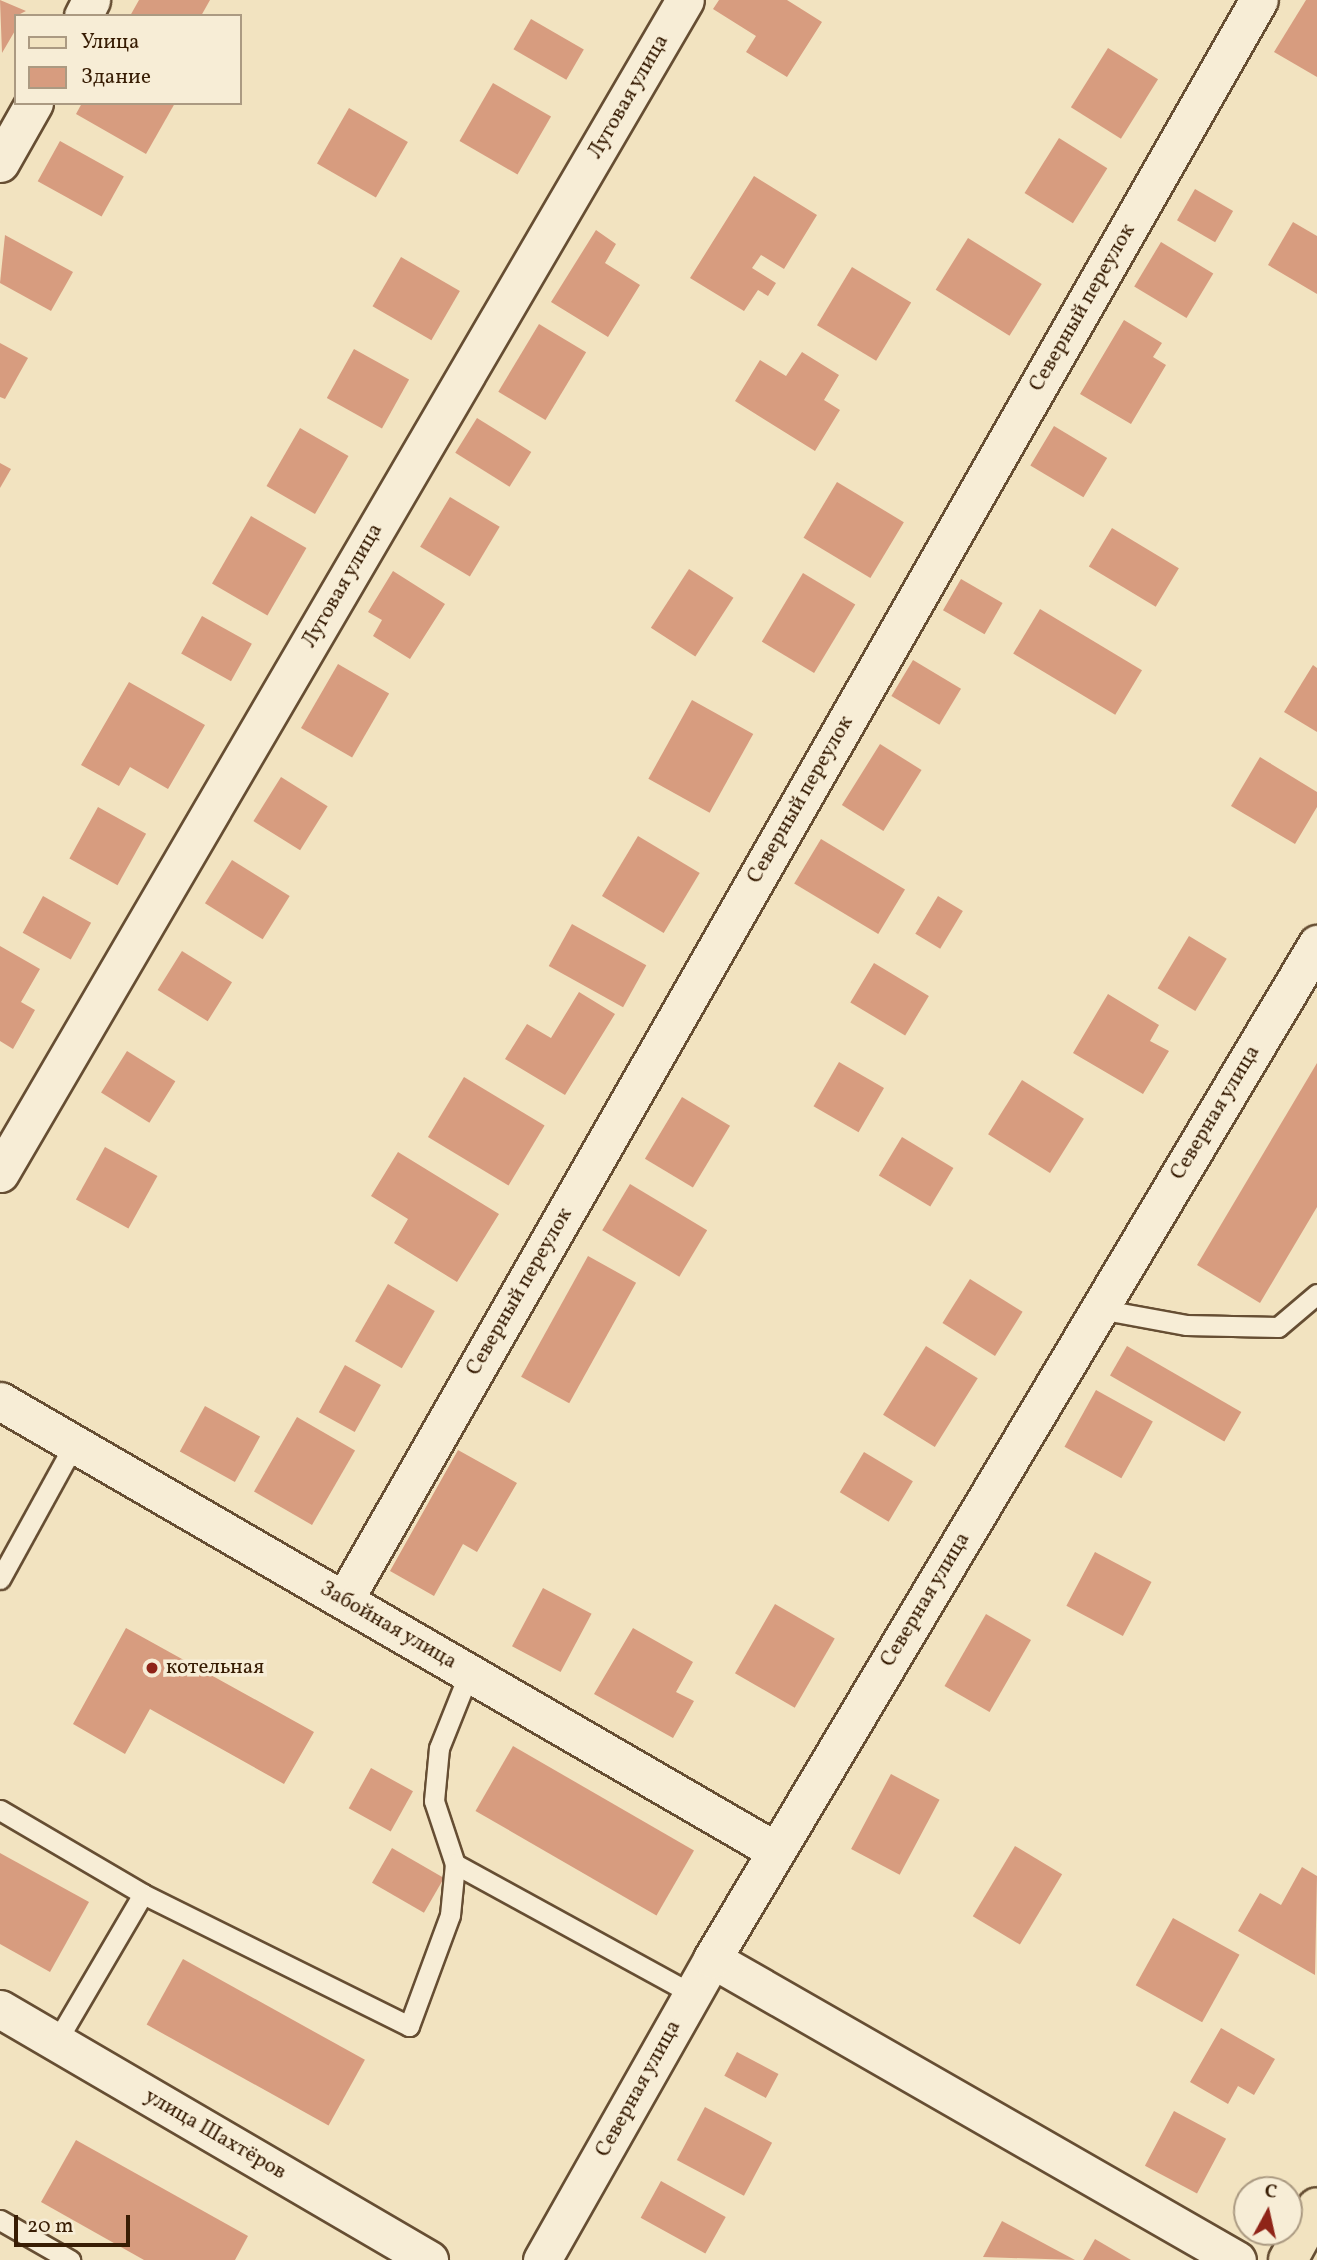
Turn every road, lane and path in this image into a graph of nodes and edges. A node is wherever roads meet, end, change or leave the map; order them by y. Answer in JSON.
{"nodes":[{"id":1,"x":685,"y":0,"type":"edge"},
{"id":2,"x":1259,"y":0,"type":"edge"},
{"id":3,"x":33,"y":105,"type":"edge"},
{"id":4,"x":0,"y":163,"type":"edge"},
{"id":5,"x":1317,"y":944,"type":"edge"},
{"id":6,"x":0,"y":1173,"type":"edge"},
{"id":7,"x":1317,"y":1294,"type":"edge"},
{"id":8,"x":1099,"y":1309,"type":"junction"},
{"id":9,"x":0,"y":1401,"type":"edge"},
{"id":10,"x":76,"y":1441,"type":"junction"},
{"id":11,"x":0,"y":1579,"type":"edge"},
{"id":12,"x":344,"y":1600,"type":"junction"},
{"id":13,"x":470,"y":1673,"type":"junction"},
{"id":14,"x":0,"y":1810,"type":"edge"},
{"id":15,"x":776,"y":1851,"type":"junction"},
{"id":16,"x":455,"y":1864,"type":"junction"},
{"id":17,"x":143,"y":1894,"type":"junction"},
{"id":18,"x":712,"y":1959,"type":"junction"},
{"id":19,"x":692,"y":1994,"type":"junction"},
{"id":20,"x":0,"y":2010,"type":"edge"},
{"id":21,"x":56,"y":2042,"type":"junction"},
{"id":22,"x":1317,"y":2207,"type":"edge"},
{"id":23,"x":0,"y":2220,"type":"edge"},
{"id":24,"x":70,"y":2260,"type":"edge"},
{"id":25,"x":429,"y":2260,"type":"edge"},
{"id":26,"x":542,"y":2260,"type":"edge"},
{"id":27,"x":1237,"y":2260,"type":"edge"},
{"id":28,"x":1287,"y":2260,"type":"edge"}],
"edges":[{"from":1,"to":6,"type":"street","name":"Луговая улица"},
{"from":2,"to":12,"type":"street","name":"Северный переулок"},
{"from":3,"to":4,"type":"street"},
{"from":5,"to":8,"type":"street","name":"Северная улица"},
{"from":7,"to":8,"type":"lane"},
{"from":8,"to":15,"type":"street","name":"Северная улица"},
{"from":9,"to":10,"type":"street","name":"Забойная улица"},
{"from":10,"to":11,"type":"lane"},
{"from":10,"to":12,"type":"street","name":"Забойная улица"},
{"from":12,"to":13,"type":"street","name":"Забойная улица"},
{"from":13,"to":15,"type":"street","name":"Забойная улица"},
{"from":13,"to":16,"type":"lane"},
{"from":14,"to":17,"type":"lane"},
{"from":15,"to":18,"type":"street","name":"Северная улица"},
{"from":16,"to":17,"type":"lane"},
{"from":16,"to":19,"type":"lane"},
{"from":17,"to":21,"type":"lane"},
{"from":18,"to":19,"type":"street","name":"Северная улица"},
{"from":18,"to":27,"type":"street"},
{"from":19,"to":26,"type":"street","name":"Северная улица"},
{"from":20,"to":21,"type":"street","name":"улица Шахтёров"},
{"from":21,"to":25,"type":"street","name":"улица Шахтёров"},
{"from":22,"to":28,"type":"main road"},
{"from":23,"to":24,"type":"lane"}]}
